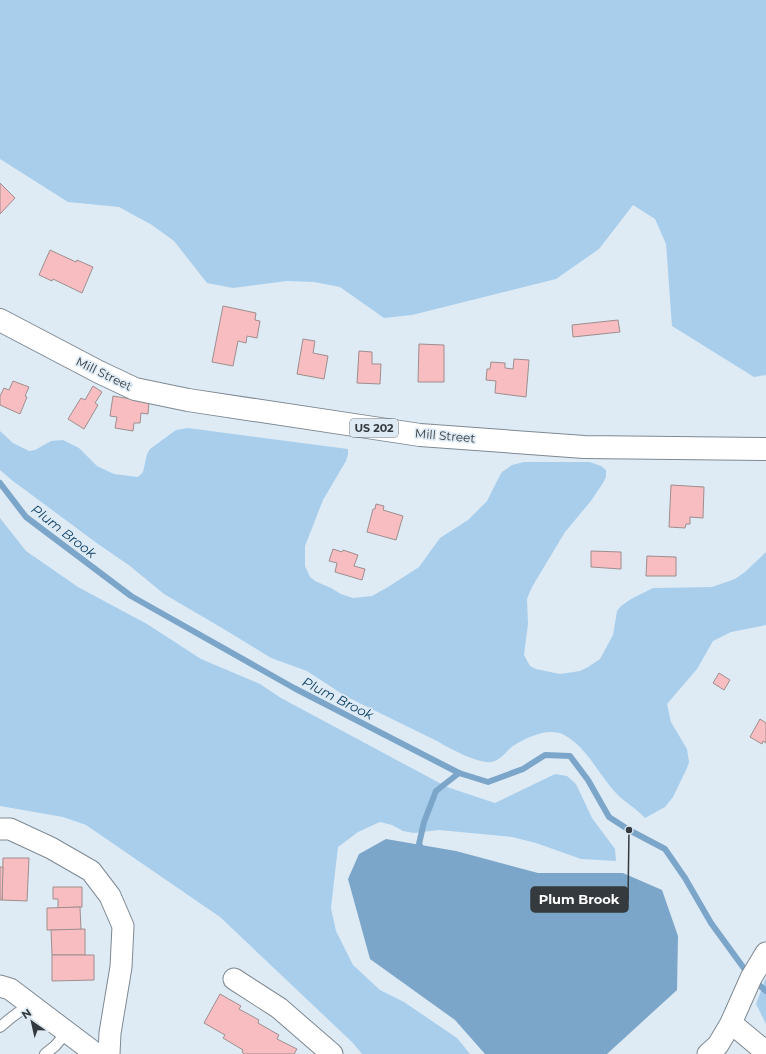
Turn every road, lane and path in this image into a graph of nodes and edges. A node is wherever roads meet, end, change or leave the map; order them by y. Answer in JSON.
{"nodes":[{"id":1,"x":0,"y":320,"type":"edge"},
{"id":2,"x":766,"y":449,"type":"edge"},
{"id":3,"x":0,"y":829,"type":"edge"},
{"id":4,"x":766,"y":953,"type":"edge"},
{"id":5,"x":234,"y":979,"type":"dead end"},
{"id":6,"x":0,"y":986,"type":"edge"},
{"id":7,"x":30,"y":1004,"type":"junction"},
{"id":8,"x":731,"y":1023,"type":"junction"},
{"id":9,"x":0,"y":1027,"type":"edge"},
{"id":10,"x":67,"y":1032,"type":"junction"},
{"id":11,"x":766,"y":1052,"type":"edge"},
{"id":12,"x":45,"y":1054,"type":"edge"},
{"id":13,"x":96,"y":1054,"type":"edge"},
{"id":14,"x":109,"y":1054,"type":"edge"},
{"id":15,"x":332,"y":1054,"type":"edge"},
{"id":16,"x":708,"y":1054,"type":"edge"}],
"edges":[{"from":1,"to":2,"type":"main road","name":"Mill Street","number":"US 202"},
{"from":3,"to":14,"type":"street"},
{"from":4,"to":8,"type":"street"},
{"from":5,"to":15,"type":"street"},
{"from":6,"to":7,"type":"street"},
{"from":7,"to":9,"type":"lane"},
{"from":7,"to":10,"type":"street"},
{"from":8,"to":11,"type":"street"},
{"from":8,"to":16,"type":"street"},
{"from":10,"to":12,"type":"lane"},
{"from":10,"to":13,"type":"street"}]}
